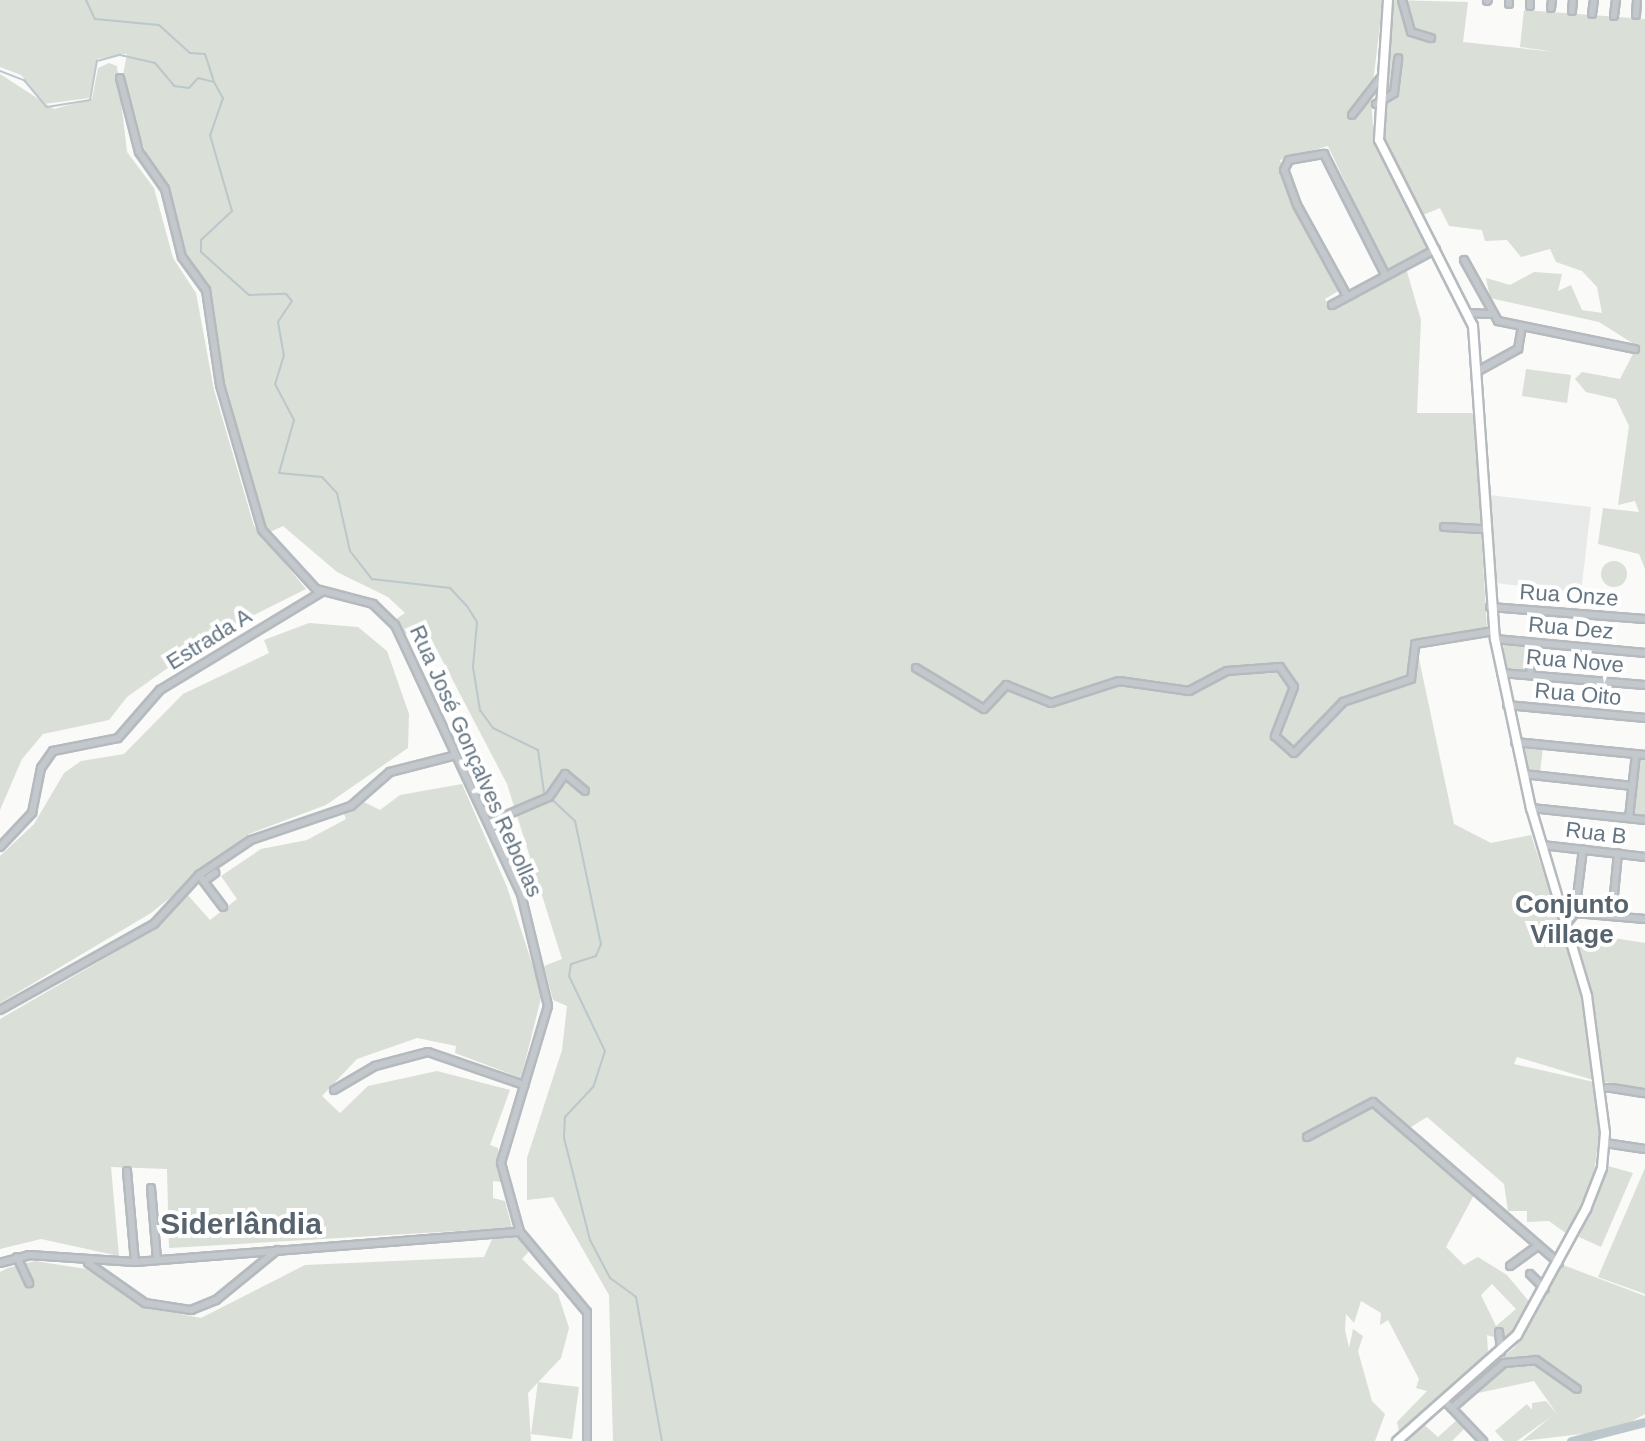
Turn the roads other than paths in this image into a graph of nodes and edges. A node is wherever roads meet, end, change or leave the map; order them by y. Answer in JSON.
{"nodes":[{"id":1,"x":1402,"y":0,"type":"edge"},
{"id":2,"x":1573,"y":0,"type":"edge"},
{"id":3,"x":1594,"y":0,"type":"edge"},
{"id":4,"x":1616,"y":0,"type":"edge"},
{"id":5,"x":1637,"y":0,"type":"edge"},
{"id":6,"x":1390,"y":1,"type":"edge"},
{"id":7,"x":1572,"y":11,"type":"dead end"},
{"id":8,"x":1592,"y":14,"type":"dead end"},
{"id":9,"x":1636,"y":15,"type":"dead end"},
{"id":10,"x":1614,"y":16,"type":"dead end"},
{"id":11,"x":1431,"y":38,"type":"dead end"},
{"id":12,"x":1398,"y":58,"type":"dead end"},
{"id":13,"x":120,"y":78,"type":"dead end"},
{"id":14,"x":1380,"y":79,"type":"junction"},
{"id":15,"x":1376,"y":104,"type":"junction"},
{"id":16,"x":1352,"y":115,"type":"dead end"},
{"id":17,"x":1436,"y":249,"type":"junction"},
{"id":18,"x":1464,"y":260,"type":"dead end"},
{"id":19,"x":1385,"y":274,"type":"junction"},
{"id":20,"x":1347,"y":296,"type":"junction"},
{"id":21,"x":1332,"y":305,"type":"dead end"},
{"id":22,"x":1470,"y":313,"type":"junction"},
{"id":23,"x":1490,"y":314,"type":"junction"},
{"id":24,"x":1522,"y":326,"type":"junction"},
{"id":25,"x":1635,"y":349,"type":"dead end"},
{"id":26,"x":1478,"y":371,"type":"junction"},
{"id":27,"x":1444,"y":527,"type":"dead end"},
{"id":28,"x":1482,"y":529,"type":"junction"},
{"id":29,"x":322,"y":592,"type":"junction"},
{"id":30,"x":1490,"y":607,"type":"junction"},
{"id":31,"x":1645,"y":619,"type":"edge"},
{"id":32,"x":1494,"y":635,"type":"junction"},
{"id":33,"x":1532,"y":643,"type":"junction"},
{"id":34,"x":1645,"y":653,"type":"edge"},
{"id":35,"x":916,"y":668,"type":"dead end"},
{"id":36,"x":1501,"y":673,"type":"junction"},
{"id":37,"x":1530,"y":675,"type":"junction"},
{"id":38,"x":1645,"y":685,"type":"edge"},
{"id":39,"x":1507,"y":705,"type":"junction"},
{"id":40,"x":1645,"y":718,"type":"edge"},
{"id":41,"x":1515,"y":742,"type":"junction"},
{"id":42,"x":1636,"y":754,"type":"junction"},
{"id":43,"x":456,"y":755,"type":"junction"},
{"id":44,"x":1645,"y":755,"type":"edge"},
{"id":45,"x":1523,"y":774,"type":"junction"},
{"id":46,"x":1632,"y":786,"type":"junction"},
{"id":47,"x":585,"y":791,"type":"dead end"},
{"id":48,"x":1531,"y":808,"type":"junction"},
{"id":49,"x":1629,"y":818,"type":"junction"},
{"id":50,"x":1645,"y":820,"type":"edge"},
{"id":51,"x":488,"y":823,"type":"junction"},
{"id":52,"x":1542,"y":845,"type":"junction"},
{"id":53,"x":0,"y":847,"type":"edge"},
{"id":54,"x":1583,"y":849,"type":"junction"},
{"id":55,"x":1618,"y":853,"type":"junction"},
{"id":56,"x":1645,"y":857,"type":"edge"},
{"id":57,"x":215,"y":873,"type":"dead end"},
{"id":58,"x":202,"y":878,"type":"junction"},
{"id":59,"x":223,"y":907,"type":"dead end"},
{"id":60,"x":1561,"y":908,"type":"junction"},
{"id":61,"x":1645,"y":912,"type":"edge"},
{"id":62,"x":1575,"y":913,"type":"junction"},
{"id":63,"x":1612,"y":916,"type":"junction"},
{"id":64,"x":1645,"y":919,"type":"edge"},
{"id":65,"x":1567,"y":923,"type":"junction"},
{"id":66,"x":0,"y":1010,"type":"edge"},
{"id":67,"x":524,"y":1085,"type":"junction"},
{"id":68,"x":1607,"y":1089,"type":"junction"},
{"id":69,"x":334,"y":1090,"type":"dead end"},
{"id":70,"x":1645,"y":1093,"type":"edge"},
{"id":71,"x":1307,"y":1137,"type":"dead end"},
{"id":72,"x":1605,"y":1143,"type":"junction"},
{"id":73,"x":1645,"y":1149,"type":"edge"},
{"id":74,"x":127,"y":1171,"type":"dead end"},
{"id":75,"x":151,"y":1188,"type":"dead end"},
{"id":76,"x":520,"y":1232,"type":"junction"},
{"id":77,"x":1538,"y":1246,"type":"junction"},
{"id":78,"x":277,"y":1250,"type":"junction"},
{"id":79,"x":17,"y":1257,"type":"junction"},
{"id":80,"x":157,"y":1260,"type":"junction"},
{"id":81,"x":135,"y":1262,"type":"junction"},
{"id":82,"x":0,"y":1263,"type":"edge"},
{"id":83,"x":88,"y":1263,"type":"junction"},
{"id":84,"x":1559,"y":1263,"type":"junction"},
{"id":85,"x":1510,"y":1266,"type":"dead end"},
{"id":86,"x":1530,"y":1274,"type":"dead end"},
{"id":87,"x":29,"y":1283,"type":"dead end"},
{"id":88,"x":1545,"y":1289,"type":"junction"},
{"id":89,"x":1499,"y":1332,"type":"dead end"},
{"id":90,"x":1501,"y":1352,"type":"junction"},
{"id":91,"x":1577,"y":1389,"type":"dead end"},
{"id":92,"x":1444,"y":1400,"type":"junction"},
{"id":93,"x":1452,"y":1408,"type":"junction"},
{"id":94,"x":1492,"y":1433,"type":"dead end"},
{"id":95,"x":587,"y":1441,"type":"edge"},
{"id":96,"x":1397,"y":1441,"type":"edge"},
{"id":97,"x":1483,"y":1441,"type":"edge"}],
"edges":[{"from":1,"to":11,"type":"street"},
{"from":2,"to":7,"type":"street"},
{"from":3,"to":8,"type":"street"},
{"from":4,"to":10,"type":"street"},
{"from":5,"to":9,"type":"street"},
{"from":6,"to":14,"type":"main road"},
{"from":12,"to":15,"type":"street"},
{"from":13,"to":29,"type":"street"},
{"from":14,"to":15,"type":"main road"},
{"from":14,"to":16,"type":"street"},
{"from":15,"to":17,"type":"main road"},
{"from":17,"to":19,"type":"street"},
{"from":17,"to":22,"type":"main road"},
{"from":18,"to":23,"type":"street"},
{"from":19,"to":20,"type":"street"},
{"from":19,"to":20,"type":"street"},
{"from":20,"to":21,"type":"street"},
{"from":22,"to":23,"type":"street"},
{"from":22,"to":26,"type":"main road"},
{"from":23,"to":24,"type":"street"},
{"from":24,"to":25,"type":"street"},
{"from":24,"to":26,"type":"street"},
{"from":26,"to":28,"type":"main road"},
{"from":27,"to":28,"type":"street"},
{"from":28,"to":30,"type":"main road"},
{"from":29,"to":43,"type":"street","name":"Rua José Gonçalves Rebollas"},
{"from":29,"to":53,"type":"street","name":"Estrada A"},
{"from":30,"to":31,"type":"street","name":"Rua Onze"},
{"from":30,"to":32,"type":"main road"},
{"from":32,"to":33,"type":"street","name":"Rua Dez"},
{"from":32,"to":35,"type":"street","name":"Rua Dez"},
{"from":32,"to":36,"type":"main road"},
{"from":33,"to":34,"type":"street","name":"Rua Dez"},
{"from":33,"to":37,"type":"street"},
{"from":36,"to":37,"type":"street","name":"Rua Nove"},
{"from":36,"to":39,"type":"main road"},
{"from":37,"to":38,"type":"street","name":"Rua Nove"},
{"from":39,"to":40,"type":"street","name":"Rua Oito"},
{"from":39,"to":41,"type":"main road"},
{"from":41,"to":42,"type":"street"},
{"from":41,"to":45,"type":"main road"},
{"from":42,"to":44,"type":"street"},
{"from":42,"to":46,"type":"street"},
{"from":43,"to":51,"type":"street","name":"Rua José Gonçalves Rebollas"},
{"from":43,"to":58,"type":"street"},
{"from":45,"to":46,"type":"street"},
{"from":45,"to":48,"type":"main road"},
{"from":46,"to":49,"type":"street"},
{"from":47,"to":51,"type":"street"},
{"from":48,"to":49,"type":"street"},
{"from":48,"to":52,"type":"main road"},
{"from":49,"to":50,"type":"street"},
{"from":51,"to":67,"type":"street","name":"Rua José Gonçalves Rebollas"},
{"from":52,"to":54,"type":"street","name":"Rua B"},
{"from":52,"to":60,"type":"main road"},
{"from":54,"to":55,"type":"street","name":"Rua B"},
{"from":54,"to":62,"type":"street"},
{"from":55,"to":56,"type":"street","name":"Rua B"},
{"from":55,"to":63,"type":"street"},
{"from":57,"to":58,"type":"street"},
{"from":58,"to":59,"type":"street"},
{"from":58,"to":66,"type":"street"},
{"from":60,"to":62,"type":"street"},
{"from":60,"to":65,"type":"main road"},
{"from":61,"to":64,"type":"street"},
{"from":62,"to":63,"type":"street"},
{"from":62,"to":65,"type":"street"},
{"from":63,"to":64,"type":"street"},
{"from":65,"to":68,"type":"main road"},
{"from":67,"to":69,"type":"street"},
{"from":67,"to":76,"type":"street","name":"Rua José Gonçalves Rebollas"},
{"from":68,"to":70,"type":"street"},
{"from":68,"to":72,"type":"main road"},
{"from":71,"to":77,"type":"street"},
{"from":72,"to":73,"type":"street"},
{"from":72,"to":84,"type":"main road"},
{"from":74,"to":81,"type":"street"},
{"from":75,"to":80,"type":"street"},
{"from":76,"to":78,"type":"street"},
{"from":76,"to":95,"type":"street","name":"Rua José Gonçalves Rebollas"},
{"from":77,"to":84,"type":"street"},
{"from":77,"to":85,"type":"street"},
{"from":78,"to":80,"type":"street"},
{"from":78,"to":83,"type":"street"},
{"from":79,"to":82,"type":"street"},
{"from":79,"to":83,"type":"street"},
{"from":79,"to":87,"type":"street"},
{"from":80,"to":81,"type":"street"},
{"from":81,"to":83,"type":"street"},
{"from":84,"to":88,"type":"main road"},
{"from":86,"to":88,"type":"street"},
{"from":88,"to":90,"type":"main road"},
{"from":89,"to":90,"type":"street"},
{"from":90,"to":92,"type":"main road"},
{"from":91,"to":93,"type":"street"},
{"from":92,"to":93,"type":"street"},
{"from":92,"to":96,"type":"main road"},
{"from":93,"to":97,"type":"street"},
{"from":94,"to":97,"type":"street"}]}
